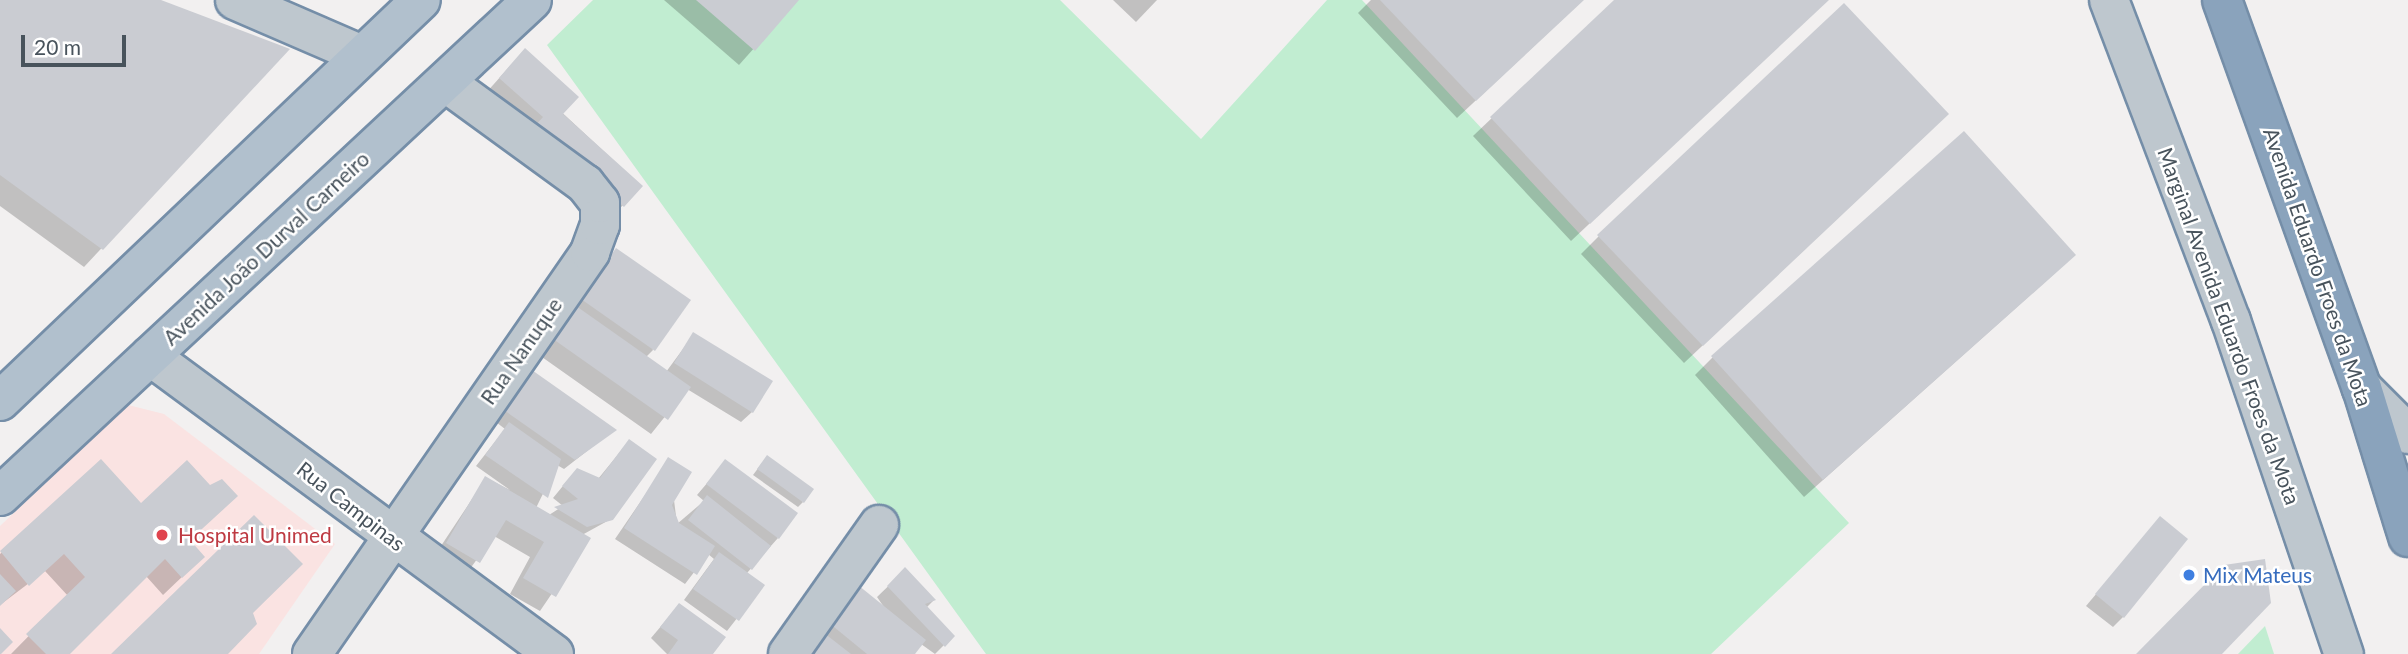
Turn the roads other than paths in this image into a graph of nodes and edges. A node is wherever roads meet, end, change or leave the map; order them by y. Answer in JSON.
{"nodes":[{"id":1,"x":235,"y":0,"type":"edge"},
{"id":2,"x":421,"y":0,"type":"edge"},
{"id":3,"x":532,"y":0,"type":"edge"},
{"id":4,"x":2109,"y":0,"type":"edge"},
{"id":5,"x":2221,"y":0,"type":"edge"},
{"id":6,"x":362,"y":55,"type":"junction"},
{"id":7,"x":445,"y":82,"type":"junction"},
{"id":8,"x":150,"y":356,"type":"junction"},
{"id":9,"x":2362,"y":388,"type":"junction"},
{"id":10,"x":0,"y":401,"type":"edge"},
{"id":11,"x":2408,"y":434,"type":"edge"},
{"id":12,"x":0,"y":496,"type":"edge"},
{"id":13,"x":878,"y":525,"type":"dead end"},
{"id":14,"x":2408,"y":537,"type":"edge"},
{"id":15,"x":391,"y":538,"type":"junction"},
{"id":16,"x":312,"y":654,"type":"edge"},
{"id":17,"x":554,"y":654,"type":"edge"},
{"id":18,"x":788,"y":654,"type":"edge"},
{"id":19,"x":2344,"y":654,"type":"edge"}],
"edges":[{"from":1,"to":6,"type":"street"},
{"from":2,"to":6,"type":"main road"},
{"from":3,"to":7,"type":"main road","name":"Avenida João Durval Carneiro"},
{"from":4,"to":19,"type":"street","name":"Marginal Avenida Eduardo Froes da Mota"},
{"from":5,"to":9,"type":"highway","name":"Avenida Eduardo Froes da Mota"},
{"from":6,"to":10,"type":"main road"},
{"from":7,"to":8,"type":"main road","name":"Avenida João Durval Carneiro"},
{"from":7,"to":15,"type":"street","name":"Rua Nanuque"},
{"from":8,"to":12,"type":"main road","name":"Avenida João Durval Carneiro"},
{"from":8,"to":15,"type":"street","name":"Rua Campinas"},
{"from":9,"to":11,"type":"street"},
{"from":9,"to":14,"type":"highway","name":"Avenida Eduardo Froes da Mota"},
{"from":13,"to":18,"type":"street"},
{"from":15,"to":16,"type":"street","name":"Rua Nanuque"},
{"from":15,"to":17,"type":"street","name":"Rua Campinas"}]}
